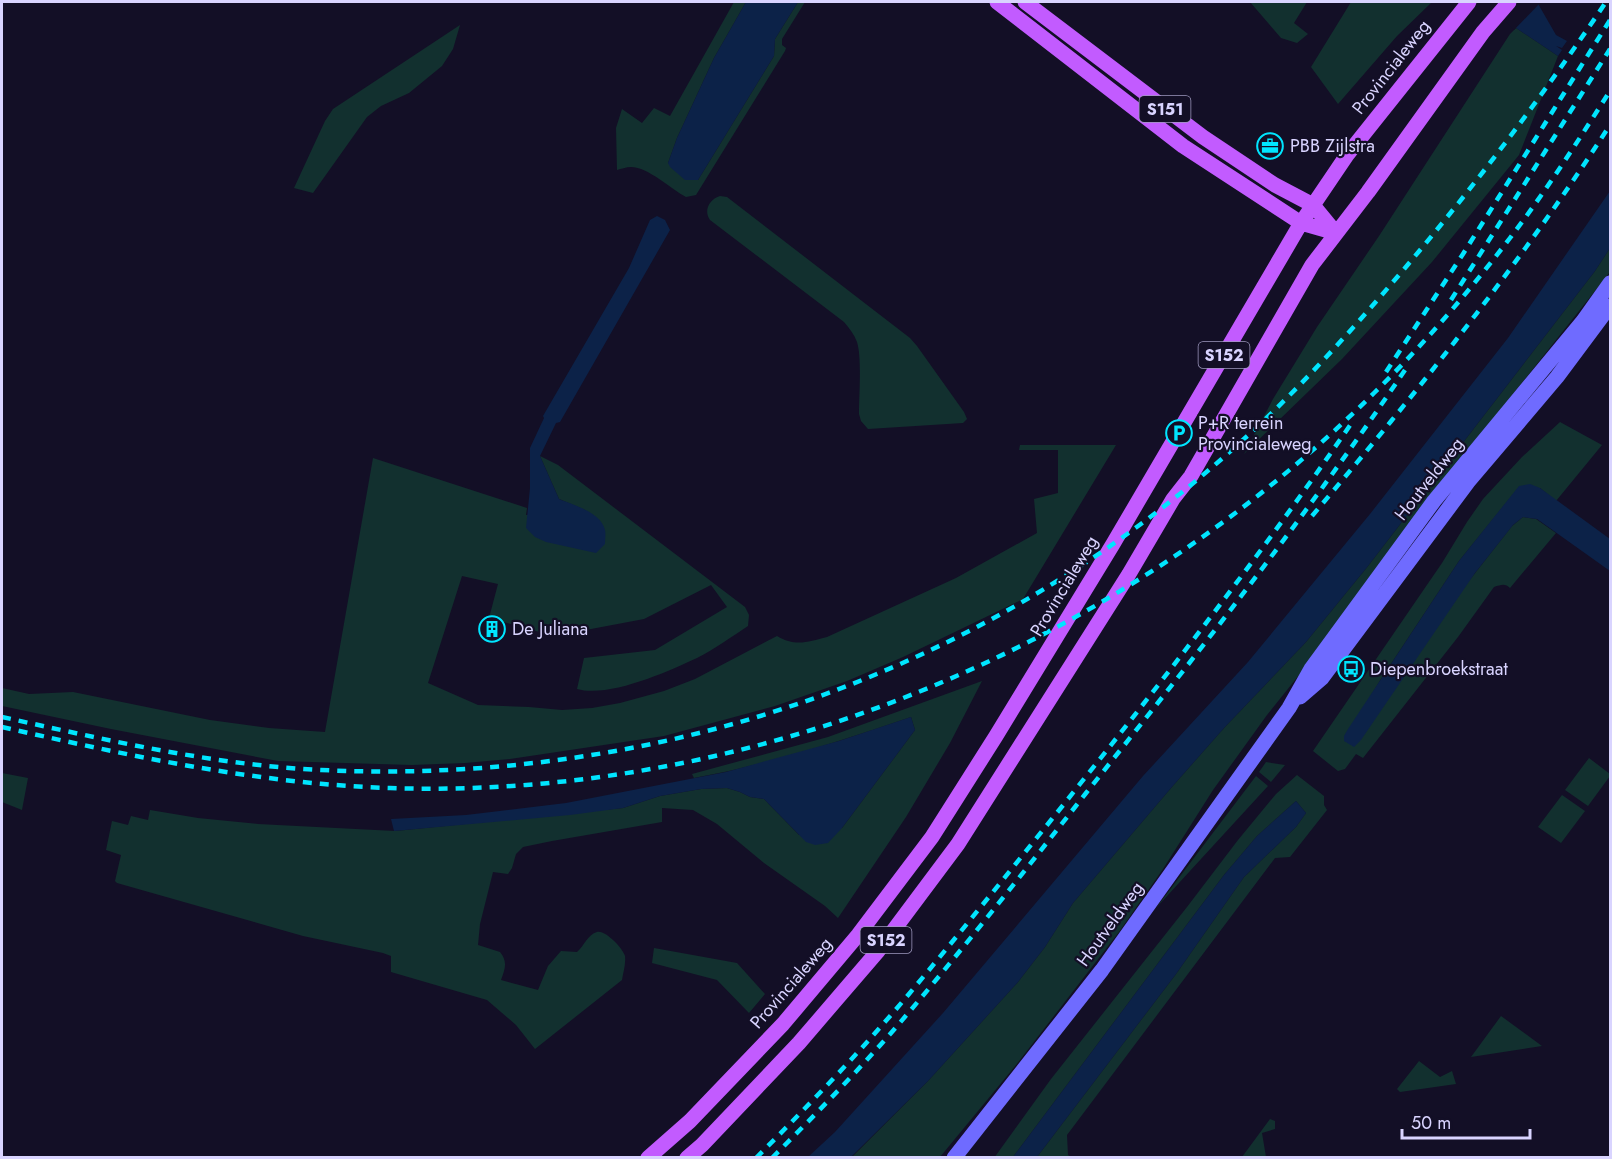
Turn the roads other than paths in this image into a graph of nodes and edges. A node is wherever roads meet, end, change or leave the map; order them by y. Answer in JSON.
{"nodes":[{"id":1,"x":997,"y":2,"type":"edge"},
{"id":2,"x":1025,"y":2,"type":"edge"},
{"id":3,"x":1509,"y":2,"type":"edge"},
{"id":4,"x":1464,"y":7,"type":"edge"},
{"id":5,"x":1313,"y":205,"type":"junction"},
{"id":6,"x":1301,"y":223,"type":"junction"},
{"id":7,"x":1336,"y":233,"type":"junction"},
{"id":8,"x":1611,"y":283,"type":"edge"},
{"id":9,"x":1611,"y":306,"type":"edge"},
{"id":10,"x":1289,"y":708,"type":"junction"},
{"id":11,"x":648,"y":1158,"type":"edge"},
{"id":12,"x":687,"y":1158,"type":"edge"},
{"id":13,"x":954,"y":1158,"type":"edge"}],
"edges":[{"from":1,"to":6,"type":"main road","number":"S151"},
{"from":2,"to":5,"type":"main road","number":"S151"},
{"from":3,"to":7,"type":"main road","number":"S152"},
{"from":4,"to":5,"type":"main road","name":"Provincialeweg","number":"S152"},
{"from":5,"to":6,"type":"main road","name":"Provincialeweg","number":"S152"},
{"from":5,"to":7,"type":"main road","number":"S151"},
{"from":6,"to":7,"type":"main road","number":"S151"},
{"from":6,"to":11,"type":"main road","name":"Provincialeweg","number":"S152"},
{"from":7,"to":12,"type":"main road","number":"S152"},
{"from":8,"to":10,"type":"street","name":"Houtveldweg"},
{"from":9,"to":10,"type":"street","name":"Houtveldweg"},
{"from":10,"to":13,"type":"street","name":"Houtveldweg"}]}
